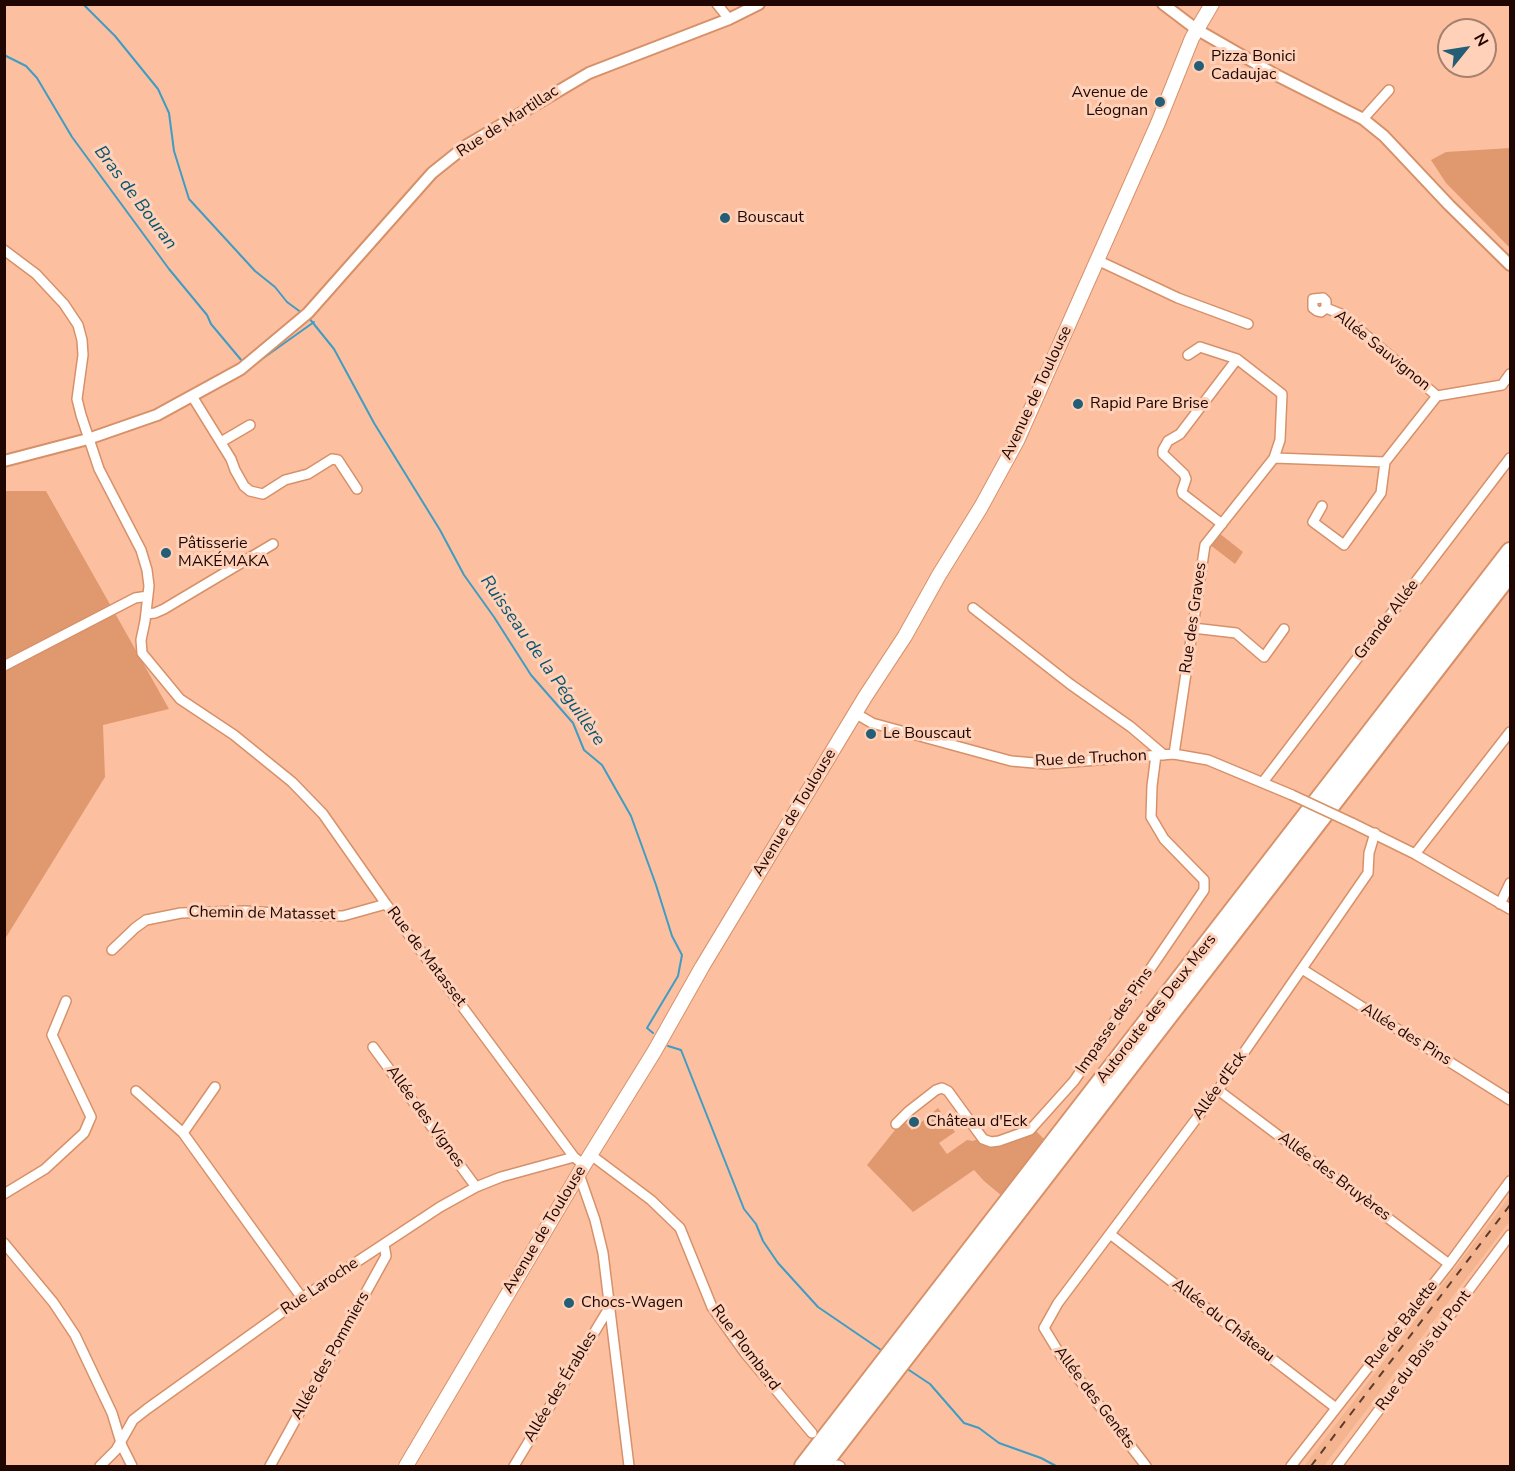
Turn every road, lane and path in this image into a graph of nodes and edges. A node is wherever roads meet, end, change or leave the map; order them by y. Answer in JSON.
{"nodes":[{"id":1,"x":717,"y":4,"type":"edge"},
{"id":2,"x":759,"y":4,"type":"edge"},
{"id":3,"x":1163,"y":4,"type":"edge"},
{"id":4,"x":1212,"y":4,"type":"edge"},
{"id":5,"x":729,"y":19,"type":"junction"},
{"id":6,"x":1196,"y":29,"type":"junction"},
{"id":7,"x":1389,"y":90,"type":"dead end"},
{"id":8,"x":1363,"y":119,"type":"junction"},
{"id":9,"x":4,"y":250,"type":"edge"},
{"id":10,"x":1097,"y":260,"type":"junction"},
{"id":11,"x":1510,"y":265,"type":"edge"},
{"id":12,"x":1326,"y":308,"type":"dead end"},
{"id":13,"x":1248,"y":324,"type":"dead end"},
{"id":14,"x":1188,"y":355,"type":"dead end"},
{"id":15,"x":1237,"y":359,"type":"junction"},
{"id":16,"x":1510,"y":374,"type":"edge"},
{"id":17,"x":192,"y":396,"type":"junction"},
{"id":18,"x":1437,"y":396,"type":"junction"},
{"id":19,"x":250,"y":425,"type":"dead end"},
{"id":20,"x":88,"y":439,"type":"junction"},
{"id":21,"x":221,"y":442,"type":"junction"},
{"id":22,"x":1274,"y":458,"type":"junction"},
{"id":23,"x":1510,"y":458,"type":"edge"},
{"id":24,"x":4,"y":461,"type":"edge"},
{"id":25,"x":1385,"y":462,"type":"junction"},
{"id":26,"x":357,"y":489,"type":"dead end"},
{"id":27,"x":1322,"y":506,"type":"dead end"},
{"id":28,"x":1222,"y":524,"type":"junction"},
{"id":29,"x":273,"y":544,"type":"dead end"},
{"id":30,"x":1510,"y":551,"type":"edge"},
{"id":31,"x":1510,"y":574,"type":"edge"},
{"id":32,"x":148,"y":596,"type":"junction"},
{"id":33,"x":973,"y":608,"type":"dead end"},
{"id":34,"x":146,"y":614,"type":"junction"},
{"id":35,"x":1193,"y":628,"type":"junction"},
{"id":36,"x":1284,"y":629,"type":"dead end"},
{"id":37,"x":4,"y":666,"type":"edge"},
{"id":38,"x":855,"y":713,"type":"junction"},
{"id":39,"x":1510,"y":732,"type":"edge"},
{"id":40,"x":1165,"y":755,"type":"junction"},
{"id":41,"x":1263,"y":782,"type":"junction"},
{"id":42,"x":1376,"y":833,"type":"junction"},
{"id":43,"x":1415,"y":854,"type":"junction"},
{"id":44,"x":1510,"y":883,"type":"edge"},
{"id":45,"x":386,"y":904,"type":"junction"},
{"id":46,"x":1500,"y":904,"type":"junction"},
{"id":47,"x":1510,"y":909,"type":"edge"},
{"id":48,"x":112,"y":950,"type":"dead end"},
{"id":49,"x":1302,"y":969,"type":"junction"},
{"id":50,"x":66,"y":1001,"type":"dead end"},
{"id":51,"x":373,"y":1047,"type":"dead end"},
{"id":52,"x":215,"y":1088,"type":"dead end"},
{"id":53,"x":1218,"y":1090,"type":"junction"},
{"id":54,"x":136,"y":1091,"type":"dead end"},
{"id":55,"x":1510,"y":1100,"type":"edge"},
{"id":56,"x":896,"y":1124,"type":"dead end"},
{"id":57,"x":183,"y":1133,"type":"junction"},
{"id":58,"x":582,"y":1163,"type":"junction"},
{"id":59,"x":1510,"y":1182,"type":"edge"},
{"id":60,"x":476,"y":1187,"type":"junction"},
{"id":61,"x":4,"y":1194,"type":"edge"},
{"id":62,"x":1110,"y":1234,"type":"junction"},
{"id":63,"x":1510,"y":1235,"type":"edge"},
{"id":64,"x":4,"y":1243,"type":"edge"},
{"id":65,"x":384,"y":1244,"type":"junction"},
{"id":66,"x":1449,"y":1264,"type":"junction"},
{"id":67,"x":302,"y":1298,"type":"junction"},
{"id":68,"x":609,"y":1308,"type":"junction"},
{"id":69,"x":1044,"y":1328,"type":"joint"},
{"id":70,"x":1336,"y":1408,"type":"junction"},
{"id":71,"x":812,"y":1433,"type":"dead end"},
{"id":72,"x":121,"y":1441,"type":"junction"},
{"id":73,"x":270,"y":1466,"type":"edge"},
{"id":74,"x":833,"y":1466,"type":"edge"},
{"id":75,"x":100,"y":1467,"type":"edge"},
{"id":76,"x":132,"y":1467,"type":"edge"},
{"id":77,"x":406,"y":1467,"type":"edge"},
{"id":78,"x":514,"y":1467,"type":"edge"},
{"id":79,"x":629,"y":1467,"type":"edge"},
{"id":80,"x":803,"y":1467,"type":"edge"},
{"id":81,"x":1146,"y":1467,"type":"edge"},
{"id":82,"x":1291,"y":1467,"type":"edge"},
{"id":83,"x":1337,"y":1467,"type":"edge"}],
"edges":[{"from":1,"to":5,"type":"street"},
{"from":2,"to":5,"type":"street","name":"Rue de Martillac"},
{"from":3,"to":6,"type":"street"},
{"from":4,"to":6,"type":"main road"},
{"from":5,"to":17,"type":"street","name":"Rue de Martillac"},
{"from":6,"to":8,"type":"street"},
{"from":6,"to":10,"type":"main road","name":"Avenue de Toulouse"},
{"from":7,"to":8,"type":"street"},
{"from":8,"to":11,"type":"street"},
{"from":9,"to":20,"type":"street","name":"Rue de Matasset"},
{"from":10,"to":13,"type":"street"},
{"from":10,"to":38,"type":"main road","name":"Avenue de Toulouse"},
{"from":12,"to":18,"type":"street","name":"Allée Sauvignon"},
{"from":14,"to":15,"type":"street"},
{"from":15,"to":22,"type":"street"},
{"from":15,"to":28,"type":"street"},
{"from":16,"to":18,"type":"street"},
{"from":17,"to":20,"type":"street","name":"Rue de Martillac"},
{"from":17,"to":21,"type":"street"},
{"from":18,"to":25,"type":"street"},
{"from":19,"to":21,"type":"street"},
{"from":20,"to":24,"type":"street","name":"Rue de Martillac"},
{"from":20,"to":32,"type":"street","name":"Rue de Matasset"},
{"from":21,"to":26,"type":"street"},
{"from":22,"to":25,"type":"street"},
{"from":22,"to":28,"type":"street","name":"Rue des Graves"},
{"from":23,"to":41,"type":"street","name":"Grande Allée"},
{"from":25,"to":27,"type":"street"},
{"from":28,"to":35,"type":"street","name":"Rue des Graves"},
{"from":29,"to":34,"type":"street"},
{"from":30,"to":80,"type":"highway","name":"Autoroute des Deux Mers"},
{"from":31,"to":74,"type":"highway","name":"Autoroute des Deux Mers"},
{"from":32,"to":34,"type":"street","name":"Rue de Matasset"},
{"from":32,"to":37,"type":"street"},
{"from":33,"to":40,"type":"street"},
{"from":34,"to":45,"type":"street","name":"Rue de Matasset"},
{"from":35,"to":36,"type":"street"},
{"from":35,"to":40,"type":"street","name":"Rue des Graves"},
{"from":38,"to":40,"type":"street","name":"Rue de Truchon"},
{"from":38,"to":58,"type":"main road","name":"Avenue de Toulouse"},
{"from":39,"to":43,"type":"street"},
{"from":40,"to":41,"type":"street","name":"Rue de Truchon"},
{"from":40,"to":56,"type":"street","name":"Impasse des Pins"},
{"from":41,"to":42,"type":"street","name":"Rue de Truchon","bridge":true},
{"from":42,"to":43,"type":"street"},
{"from":42,"to":49,"type":"street","name":"Allée d'Eck"},
{"from":43,"to":46,"type":"street"},
{"from":44,"to":46,"type":"street"},
{"from":45,"to":48,"type":"street","name":"Chemin de Matasset"},
{"from":45,"to":58,"type":"street","name":"Rue de Matasset"},
{"from":46,"to":47,"type":"street"},
{"from":49,"to":53,"type":"street","name":"Allée d'Eck"},
{"from":49,"to":55,"type":"street","name":"Allée des Pins"},
{"from":50,"to":61,"type":"street"},
{"from":51,"to":60,"type":"street","name":"Allée des Vignes"},
{"from":52,"to":57,"type":"street"},
{"from":53,"to":62,"type":"street","name":"Allée d'Eck"},
{"from":53,"to":66,"type":"street","name":"Allée des Bruyères"},
{"from":54,"to":57,"type":"street"},
{"from":57,"to":67,"type":"street"},
{"from":58,"to":60,"type":"street","name":"Rue Laroche"},
{"from":58,"to":68,"type":"street"},
{"from":58,"to":71,"type":"street","name":"Rue Plombard"},
{"from":58,"to":77,"type":"main road","name":"Avenue de Toulouse"},
{"from":59,"to":66,"type":"street","name":"Rue de Balette"},
{"from":60,"to":65,"type":"street","name":"Rue Laroche"},
{"from":62,"to":69,"type":"street","name":"Allée d'Eck"},
{"from":62,"to":70,"type":"street","name":"Allée du Château"},
{"from":63,"to":83,"type":"street","name":"Rue du Bois du Pont"},
{"from":64,"to":72,"type":"street"},
{"from":65,"to":67,"type":"street","name":"Rue Laroche"},
{"from":65,"to":73,"type":"street","name":"Allée des Pommiers"},
{"from":66,"to":70,"type":"street","name":"Rue de Balette"},
{"from":67,"to":72,"type":"street","name":"Rue Laroche"},
{"from":68,"to":78,"type":"street","name":"Allée des Érables"},
{"from":68,"to":79,"type":"street"},
{"from":69,"to":81,"type":"street","name":"Allée des Genêts"},
{"from":70,"to":82,"type":"street","name":"Rue de Balette"},
{"from":72,"to":75,"type":"street","name":"Rue Laroche"},
{"from":72,"to":76,"type":"street"}]}
